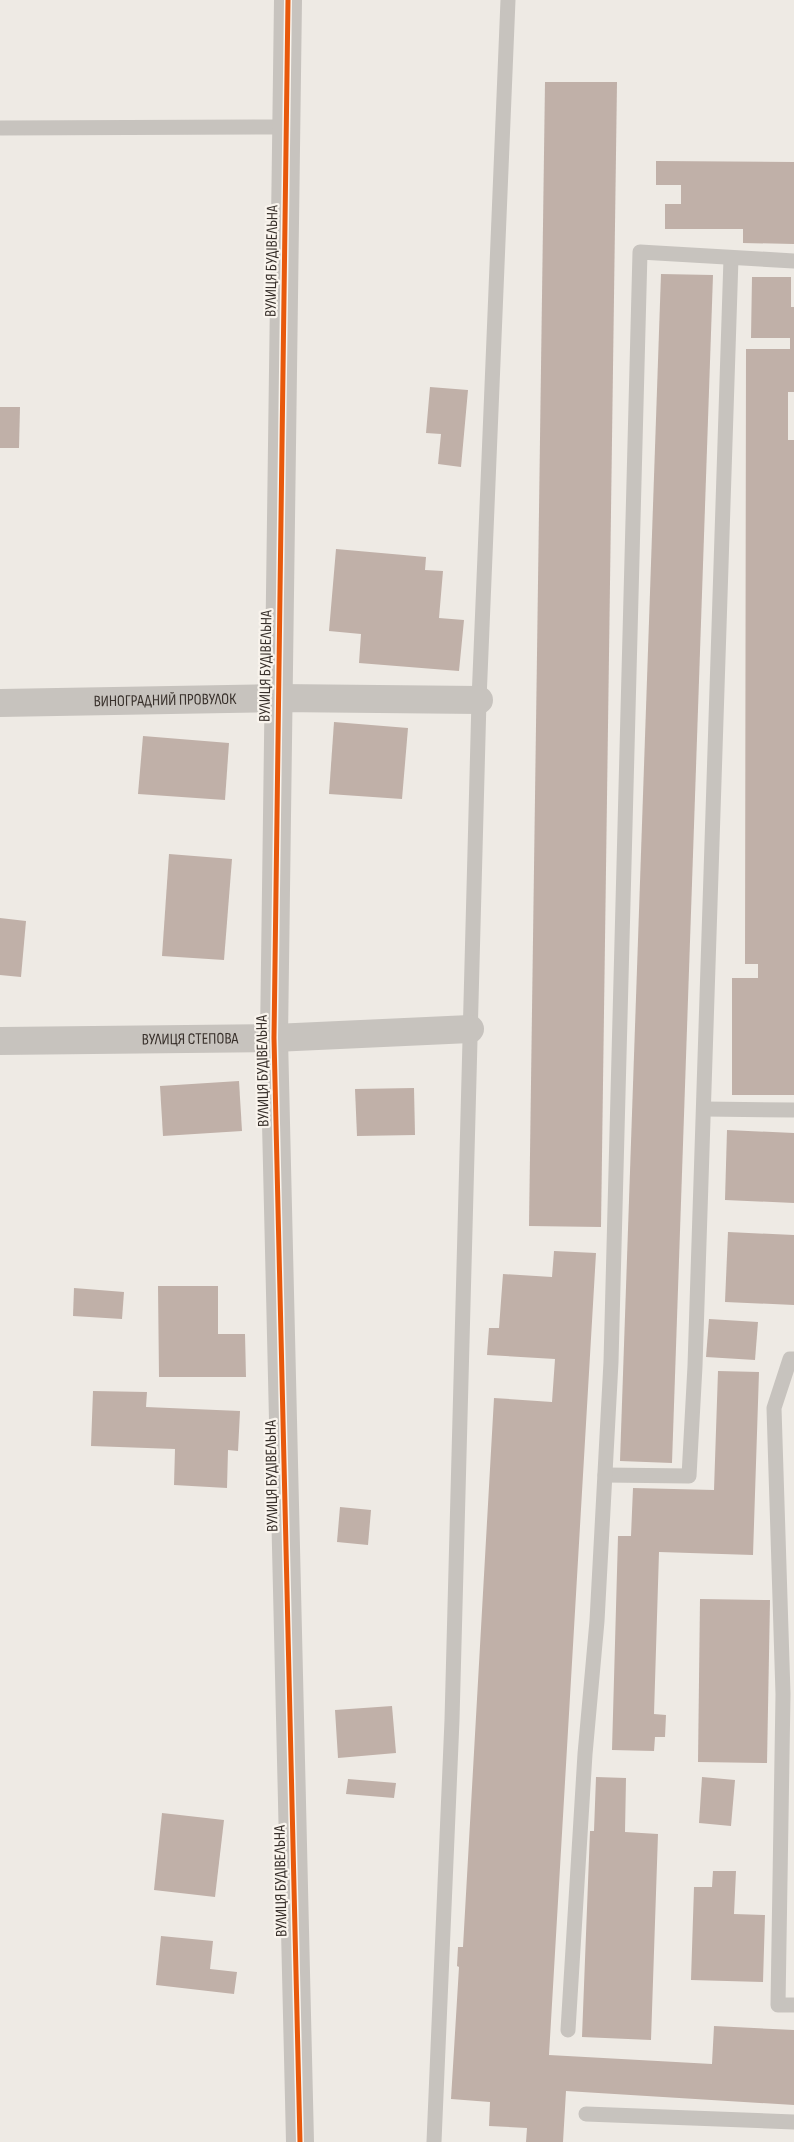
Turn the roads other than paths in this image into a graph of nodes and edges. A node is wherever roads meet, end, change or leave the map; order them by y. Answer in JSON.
{"nodes":[{"id":1,"x":288,"y":0,"type":"edge"},
{"id":2,"x":508,"y":0,"type":"edge"},
{"id":3,"x":286,"y":127,"type":"junction"},
{"id":4,"x":0,"y":128,"type":"edge"},
{"id":5,"x":731,"y":258,"type":"junction"},
{"id":6,"x":794,"y":262,"type":"edge"},
{"id":7,"x":278,"y":698,"type":"junction"},
{"id":8,"x":479,"y":700,"type":"junction"},
{"id":9,"x":0,"y":702,"type":"edge"},
{"id":10,"x":470,"y":1029,"type":"junction"},
{"id":11,"x":274,"y":1038,"type":"junction"},
{"id":12,"x":0,"y":1041,"type":"edge"},
{"id":13,"x":704,"y":1109,"type":"junction"},
{"id":14,"x":794,"y":1110,"type":"edge"},
{"id":15,"x":794,"y":1359,"type":"edge"},
{"id":16,"x":605,"y":1475,"type":"junction"},
{"id":17,"x":794,"y":2005,"type":"edge"},
{"id":18,"x":568,"y":2030,"type":"dead end"},
{"id":19,"x":586,"y":2114,"type":"dead end"},
{"id":20,"x":794,"y":2122,"type":"edge"},
{"id":21,"x":300,"y":2142,"type":"edge"},
{"id":22,"x":434,"y":2142,"type":"edge"}],
"edges":[{"from":1,"to":3,"type":"street","name":"ВУЛИЦЯ БУДІВЕЛЬНА"},
{"from":2,"to":8,"type":"lane"},
{"from":3,"to":4,"type":"lane"},
{"from":3,"to":7,"type":"street","name":"ВУЛИЦЯ БУДІВЕЛЬНА"},
{"from":5,"to":6,"type":"lane"},
{"from":5,"to":13,"type":"lane"},
{"from":5,"to":16,"type":"lane"},
{"from":7,"to":8,"type":"street","name":"ВИНОГРАДНИЙ ПРОВУЛОК"},
{"from":7,"to":9,"type":"street","name":"ВИНОГРАДНИЙ ПРОВУЛОК"},
{"from":7,"to":11,"type":"street","name":"ВУЛИЦЯ БУДІВЕЛЬНА"},
{"from":8,"to":10,"type":"lane"},
{"from":10,"to":11,"type":"street","name":"ВУЛИЦЯ СТЕПОВА"},
{"from":10,"to":22,"type":"lane"},
{"from":11,"to":12,"type":"street","name":"ВУЛИЦЯ СТЕПОВА"},
{"from":11,"to":21,"type":"street","name":"ВУЛИЦЯ БУДІВЕЛЬНА"},
{"from":13,"to":14,"type":"lane"},
{"from":13,"to":16,"type":"lane"},
{"from":15,"to":17,"type":"lane"},
{"from":16,"to":18,"type":"lane"},
{"from":19,"to":20,"type":"lane"}]}
